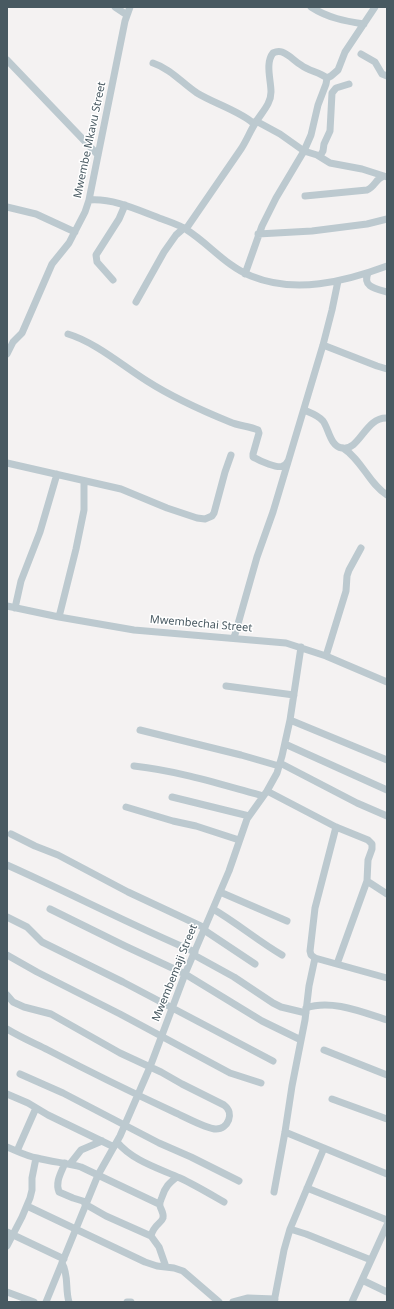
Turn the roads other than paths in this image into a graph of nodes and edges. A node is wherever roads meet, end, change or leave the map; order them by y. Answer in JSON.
{"nodes":[{"id":1,"x":115,"y":7,"type":"edge"},
{"id":2,"x":130,"y":7,"type":"edge"},
{"id":3,"x":311,"y":7,"type":"edge"},
{"id":4,"x":375,"y":7,"type":"edge"},
{"id":5,"x":127,"y":15,"type":"junction"},
{"id":6,"x":364,"y":24,"type":"junction"},
{"id":7,"x":361,"y":54,"type":"dead end"},
{"id":8,"x":7,"y":60,"type":"edge"},
{"id":9,"x":153,"y":63,"type":"dead end"},
{"id":10,"x":387,"y":76,"type":"edge"},
{"id":11,"x":327,"y":78,"type":"junction"},
{"id":12,"x":348,"y":84,"type":"dead end"},
{"id":13,"x":255,"y":123,"type":"junction"},
{"id":14,"x":304,"y":151,"type":"junction"},
{"id":15,"x":98,"y":156,"type":"junction"},
{"id":16,"x":320,"y":156,"type":"junction"},
{"id":17,"x":385,"y":176,"type":"edge"},
{"id":18,"x":305,"y":196,"type":"dead end"},
{"id":19,"x":89,"y":200,"type":"junction"},
{"id":20,"x":125,"y":205,"type":"junction"},
{"id":21,"x":7,"y":207,"type":"edge"},
{"id":22,"x":387,"y":219,"type":"edge"},
{"id":23,"x":185,"y":229,"type":"junction"},
{"id":24,"x":75,"y":232,"type":"junction"},
{"id":25,"x":258,"y":234,"type":"junction"},
{"id":26,"x":387,"y":266,"type":"edge"},
{"id":27,"x":368,"y":273,"type":"junction"},
{"id":28,"x":245,"y":274,"type":"junction"},
{"id":29,"x":113,"y":280,"type":"dead end"},
{"id":30,"x":338,"y":281,"type":"junction"},
{"id":31,"x":387,"y":292,"type":"edge"},
{"id":32,"x":136,"y":302,"type":"dead end"},
{"id":33,"x":68,"y":334,"type":"dead end"},
{"id":34,"x":323,"y":345,"type":"junction"},
{"id":35,"x":7,"y":354,"type":"edge"},
{"id":36,"x":387,"y":369,"type":"edge"},
{"id":37,"x":304,"y":410,"type":"junction"},
{"id":38,"x":387,"y":418,"type":"edge"},
{"id":39,"x":343,"y":448,"type":"junction"},
{"id":40,"x":231,"y":455,"type":"dead end"},
{"id":41,"x":288,"y":461,"type":"junction"},
{"id":42,"x":7,"y":463,"type":"edge"},
{"id":43,"x":57,"y":474,"type":"junction"},
{"id":44,"x":84,"y":481,"type":"junction"},
{"id":45,"x":387,"y":496,"type":"edge"},
{"id":46,"x":361,"y":548,"type":"dead end"},
{"id":47,"x":11,"y":607,"type":"edge"},
{"id":48,"x":59,"y":617,"type":"junction"},
{"id":49,"x":234,"y":638,"type":"junction"},
{"id":50,"x":300,"y":647,"type":"junction"},
{"id":51,"x":326,"y":656,"type":"junction"},
{"id":52,"x":387,"y":682,"type":"edge"},
{"id":53,"x":226,"y":686,"type":"dead end"},
{"id":54,"x":294,"y":694,"type":"junction"},
{"id":55,"x":290,"y":720,"type":"junction"},
{"id":56,"x":140,"y":730,"type":"dead end"},
{"id":57,"x":285,"y":744,"type":"junction"},
{"id":58,"x":387,"y":760,"type":"edge"},
{"id":59,"x":279,"y":764,"type":"junction"},
{"id":60,"x":134,"y":766,"type":"dead end"},
{"id":61,"x":387,"y":790,"type":"edge"},
{"id":62,"x":265,"y":794,"type":"junction"},
{"id":63,"x":172,"y":797,"type":"dead end"},
{"id":64,"x":126,"y":807,"type":"dead end"},
{"id":65,"x":249,"y":816,"type":"junction"},
{"id":66,"x":387,"y":816,"type":"edge"},
{"id":67,"x":336,"y":826,"type":"junction"},
{"id":68,"x":11,"y":834,"type":"dead end"},
{"id":69,"x":239,"y":840,"type":"junction"},
{"id":70,"x":7,"y":865,"type":"edge"},
{"id":71,"x":367,"y":882,"type":"junction"},
{"id":72,"x":220,"y":892,"type":"junction"},
{"id":73,"x":387,"y":894,"type":"edge"},
{"id":74,"x":50,"y":909,"type":"dead end"},
{"id":75,"x":213,"y":909,"type":"junction"},
{"id":76,"x":7,"y":917,"type":"edge"},
{"id":77,"x":287,"y":921,"type":"dead end"},
{"id":78,"x":204,"y":929,"type":"junction"},
{"id":79,"x":194,"y":953,"type":"junction"},
{"id":80,"x":7,"y":955,"type":"edge"},
{"id":81,"x":282,"y":955,"type":"dead end"},
{"id":82,"x":315,"y":958,"type":"junction"},
{"id":83,"x":255,"y":964,"type":"dead end"},
{"id":84,"x":337,"y":964,"type":"junction"},
{"id":85,"x":186,"y":974,"type":"junction"},
{"id":86,"x":387,"y":978,"type":"edge"},
{"id":87,"x":7,"y":995,"type":"edge"},
{"id":88,"x":173,"y":1008,"type":"junction"},
{"id":89,"x":306,"y":1011,"type":"junction"},
{"id":90,"x":387,"y":1020,"type":"edge"},
{"id":91,"x":8,"y":1032,"type":"edge"},
{"id":92,"x":161,"y":1037,"type":"junction"},
{"id":93,"x":301,"y":1040,"type":"junction"},
{"id":94,"x":324,"y":1050,"type":"dead end"},
{"id":95,"x":273,"y":1062,"type":"dead end"},
{"id":96,"x":150,"y":1067,"type":"junction"},
{"id":97,"x":20,"y":1074,"type":"dead end"},
{"id":98,"x":387,"y":1075,"type":"edge"},
{"id":99,"x":261,"y":1082,"type":"dead end"},
{"id":100,"x":7,"y":1094,"type":"edge"},
{"id":101,"x":137,"y":1094,"type":"junction"},
{"id":102,"x":332,"y":1099,"type":"dead end"},
{"id":103,"x":36,"y":1108,"type":"junction"},
{"id":104,"x":387,"y":1119,"type":"edge"},
{"id":105,"x":124,"y":1125,"type":"junction"},
{"id":106,"x":285,"y":1132,"type":"junction"},
{"id":107,"x":102,"y":1141,"type":"junction"},
{"id":108,"x":115,"y":1144,"type":"junction"},
{"id":109,"x":7,"y":1147,"type":"edge"},
{"id":110,"x":324,"y":1148,"type":"junction"},
{"id":111,"x":17,"y":1152,"type":"junction"},
{"id":112,"x":36,"y":1158,"type":"junction"},
{"id":113,"x":68,"y":1164,"type":"junction"},
{"id":114,"x":387,"y":1174,"type":"edge"},
{"id":115,"x":98,"y":1175,"type":"junction"},
{"id":116,"x":177,"y":1177,"type":"junction"},
{"id":117,"x":239,"y":1181,"type":"dead end"},
{"id":118,"x":307,"y":1188,"type":"junction"},
{"id":119,"x":274,"y":1192,"type":"dead end"},
{"id":120,"x":224,"y":1202,"type":"dead end"},
{"id":121,"x":86,"y":1203,"type":"junction"},
{"id":122,"x":159,"y":1204,"type":"junction"},
{"id":123,"x":27,"y":1206,"type":"junction"},
{"id":124,"x":387,"y":1220,"type":"edge"},
{"id":125,"x":387,"y":1225,"type":"edge"},
{"id":126,"x":76,"y":1229,"type":"junction"},
{"id":127,"x":290,"y":1229,"type":"junction"},
{"id":128,"x":10,"y":1233,"type":"edge"},
{"id":129,"x":152,"y":1236,"type":"junction"},
{"id":130,"x":384,"y":1240,"type":"edge"},
{"id":131,"x":7,"y":1246,"type":"edge"},
{"id":132,"x":371,"y":1260,"type":"junction"},
{"id":133,"x":63,"y":1261,"type":"junction"},
{"id":134,"x":166,"y":1267,"type":"junction"},
{"id":135,"x":362,"y":1280,"type":"junction"},
{"id":136,"x":7,"y":1292,"type":"edge"},
{"id":137,"x":387,"y":1292,"type":"edge"},
{"id":138,"x":274,"y":1300,"type":"edge"},
{"id":139,"x":34,"y":1302,"type":"edge"},
{"id":140,"x":46,"y":1302,"type":"edge"},
{"id":141,"x":69,"y":1302,"type":"edge"},
{"id":142,"x":127,"y":1302,"type":"edge"},
{"id":143,"x":131,"y":1302,"type":"edge"},
{"id":144,"x":219,"y":1302,"type":"edge"},
{"id":145,"x":233,"y":1302,"type":"edge"},
{"id":146,"x":353,"y":1302,"type":"edge"}],
"edges":[{"from":1,"to":5,"type":"street"},
{"from":2,"to":5,"type":"street","name":"Mwembe Mkavu Street"},
{"from":3,"to":6,"type":"street"},
{"from":4,"to":6,"type":"street"},
{"from":5,"to":15,"type":"street","name":"Mwembe Mkavu Street"},
{"from":6,"to":11,"type":"street"},
{"from":7,"to":10,"type":"street"},
{"from":8,"to":15,"type":"street"},
{"from":9,"to":13,"type":"street"},
{"from":11,"to":13,"type":"street"},
{"from":11,"to":14,"type":"street"},
{"from":12,"to":16,"type":"street"},
{"from":13,"to":14,"type":"street"},
{"from":13,"to":23,"type":"street"},
{"from":14,"to":16,"type":"street"},
{"from":14,"to":25,"type":"street"},
{"from":15,"to":19,"type":"street","name":"Mwembe Mkavu Street"},
{"from":16,"to":17,"type":"street"},
{"from":17,"to":18,"type":"street"},
{"from":19,"to":20,"type":"street"},
{"from":19,"to":24,"type":"street","name":"Mwembe Mkavu Street"},
{"from":20,"to":23,"type":"street"},
{"from":20,"to":29,"type":"street"},
{"from":21,"to":24,"type":"street"},
{"from":22,"to":25,"type":"street"},
{"from":23,"to":28,"type":"street"},
{"from":23,"to":32,"type":"street"},
{"from":24,"to":35,"type":"street","name":"Mwembe Mkavu Street"},
{"from":25,"to":28,"type":"street"},
{"from":26,"to":27,"type":"street"},
{"from":27,"to":30,"type":"street"},
{"from":27,"to":31,"type":"street"},
{"from":28,"to":30,"type":"street"},
{"from":30,"to":34,"type":"street"},
{"from":33,"to":41,"type":"street"},
{"from":34,"to":36,"type":"street"},
{"from":34,"to":37,"type":"street"},
{"from":37,"to":39,"type":"street"},
{"from":37,"to":41,"type":"street"},
{"from":38,"to":39,"type":"street"},
{"from":39,"to":45,"type":"street"},
{"from":40,"to":44,"type":"street"},
{"from":41,"to":49,"type":"street"},
{"from":42,"to":43,"type":"street"},
{"from":43,"to":44,"type":"street"},
{"from":43,"to":47,"type":"street"},
{"from":44,"to":48,"type":"street"},
{"from":46,"to":51,"type":"street"},
{"from":47,"to":48,"type":"street","name":"Mwembechai Street"},
{"from":48,"to":49,"type":"street","name":"Mwembechai Street"},
{"from":49,"to":50,"type":"street","name":"Mwembechai Street"},
{"from":50,"to":51,"type":"street","name":"Mwembechai Street"},
{"from":50,"to":54,"type":"street","name":"Mwembemaji Street"},
{"from":51,"to":52,"type":"street","name":"Mwembechai Street"},
{"from":53,"to":54,"type":"street"},
{"from":54,"to":55,"type":"street","name":"Mwembemaji Street"},
{"from":55,"to":57,"type":"street","name":"Mwembemaji Street"},
{"from":55,"to":58,"type":"street"},
{"from":56,"to":59,"type":"street"},
{"from":57,"to":59,"type":"street","name":"Mwembemaji Street"},
{"from":57,"to":61,"type":"street"},
{"from":59,"to":62,"type":"street","name":"Mwembemaji Street"},
{"from":59,"to":66,"type":"street"},
{"from":60,"to":62,"type":"street"},
{"from":62,"to":65,"type":"street","name":"Mwembemaji Street"},
{"from":62,"to":67,"type":"street"},
{"from":63,"to":65,"type":"street"},
{"from":64,"to":69,"type":"street"},
{"from":65,"to":69,"type":"street","name":"Mwembemaji Street"},
{"from":67,"to":71,"type":"street"},
{"from":67,"to":82,"type":"street"},
{"from":68,"to":78,"type":"street"},
{"from":69,"to":72,"type":"street","name":"Mwembemaji Street"},
{"from":70,"to":79,"type":"street"},
{"from":71,"to":73,"type":"street"},
{"from":71,"to":84,"type":"street"},
{"from":72,"to":75,"type":"street","name":"Mwembemaji Street"},
{"from":72,"to":77,"type":"street"},
{"from":74,"to":85,"type":"street"},
{"from":75,"to":78,"type":"street","name":"Mwembemaji Street"},
{"from":75,"to":81,"type":"street"},
{"from":76,"to":88,"type":"street"},
{"from":78,"to":79,"type":"street","name":"Mwembemaji Street"},
{"from":78,"to":83,"type":"street"},
{"from":79,"to":85,"type":"street","name":"Mwembemaji Street"},
{"from":79,"to":89,"type":"street"},
{"from":80,"to":92,"type":"street"},
{"from":82,"to":84,"type":"street"},
{"from":82,"to":89,"type":"street"},
{"from":84,"to":86,"type":"street"},
{"from":85,"to":88,"type":"street","name":"Mwembemaji Street"},
{"from":85,"to":93,"type":"street"},
{"from":87,"to":96,"type":"street"},
{"from":88,"to":92,"type":"street","name":"Mwembemaji Street"},
{"from":88,"to":95,"type":"street"},
{"from":89,"to":90,"type":"street"},
{"from":89,"to":93,"type":"street"},
{"from":91,"to":101,"type":"street"},
{"from":92,"to":96,"type":"street","name":"Mwembemaji Street"},
{"from":92,"to":99,"type":"street"},
{"from":93,"to":106,"type":"street"},
{"from":94,"to":98,"type":"street"},
{"from":96,"to":101,"type":"street","name":"Mwembemaji Street"},
{"from":96,"to":101,"type":"street"},
{"from":97,"to":105,"type":"street"},
{"from":100,"to":103,"type":"street"},
{"from":101,"to":105,"type":"street","name":"Mwembemaji Street"},
{"from":102,"to":104,"type":"street"},
{"from":103,"to":107,"type":"street"},
{"from":103,"to":111,"type":"street"},
{"from":105,"to":108,"type":"street","name":"Mwembemaji Street"},
{"from":105,"to":117,"type":"street"},
{"from":106,"to":110,"type":"street"},
{"from":106,"to":119,"type":"street"},
{"from":107,"to":108,"type":"street"},
{"from":107,"to":113,"type":"street"},
{"from":108,"to":115,"type":"street","name":"Mwembemaji Street"},
{"from":108,"to":116,"type":"street"},
{"from":109,"to":111,"type":"street"},
{"from":110,"to":114,"type":"street"},
{"from":110,"to":118,"type":"street"},
{"from":111,"to":112,"type":"street"},
{"from":112,"to":113,"type":"street"},
{"from":112,"to":123,"type":"street"},
{"from":113,"to":115,"type":"street"},
{"from":113,"to":121,"type":"street"},
{"from":115,"to":121,"type":"street","name":"Mwembemaji Street"},
{"from":115,"to":122,"type":"street"},
{"from":116,"to":120,"type":"street"},
{"from":116,"to":122,"type":"street"},
{"from":118,"to":124,"type":"street"},
{"from":118,"to":127,"type":"street"},
{"from":121,"to":126,"type":"street","name":"Mwembemaji Street"},
{"from":121,"to":129,"type":"street"},
{"from":122,"to":129,"type":"street"},
{"from":123,"to":126,"type":"street"},
{"from":123,"to":128,"type":"street"},
{"from":125,"to":130,"type":"street"},
{"from":126,"to":133,"type":"street","name":"Mwembemaji Street"},
{"from":126,"to":134,"type":"street"},
{"from":127,"to":132,"type":"street"},
{"from":127,"to":138,"type":"street"},
{"from":128,"to":131,"type":"street"},
{"from":128,"to":133,"type":"street"},
{"from":129,"to":134,"type":"street"},
{"from":130,"to":132,"type":"street"},
{"from":132,"to":135,"type":"street"},
{"from":133,"to":140,"type":"street","name":"Mwembemaji Street"},
{"from":133,"to":141,"type":"street"},
{"from":134,"to":144,"type":"street"},
{"from":135,"to":137,"type":"street"},
{"from":135,"to":146,"type":"street"},
{"from":136,"to":139,"type":"street"},
{"from":138,"to":145,"type":"street"},
{"from":142,"to":143,"type":"street"}]}
